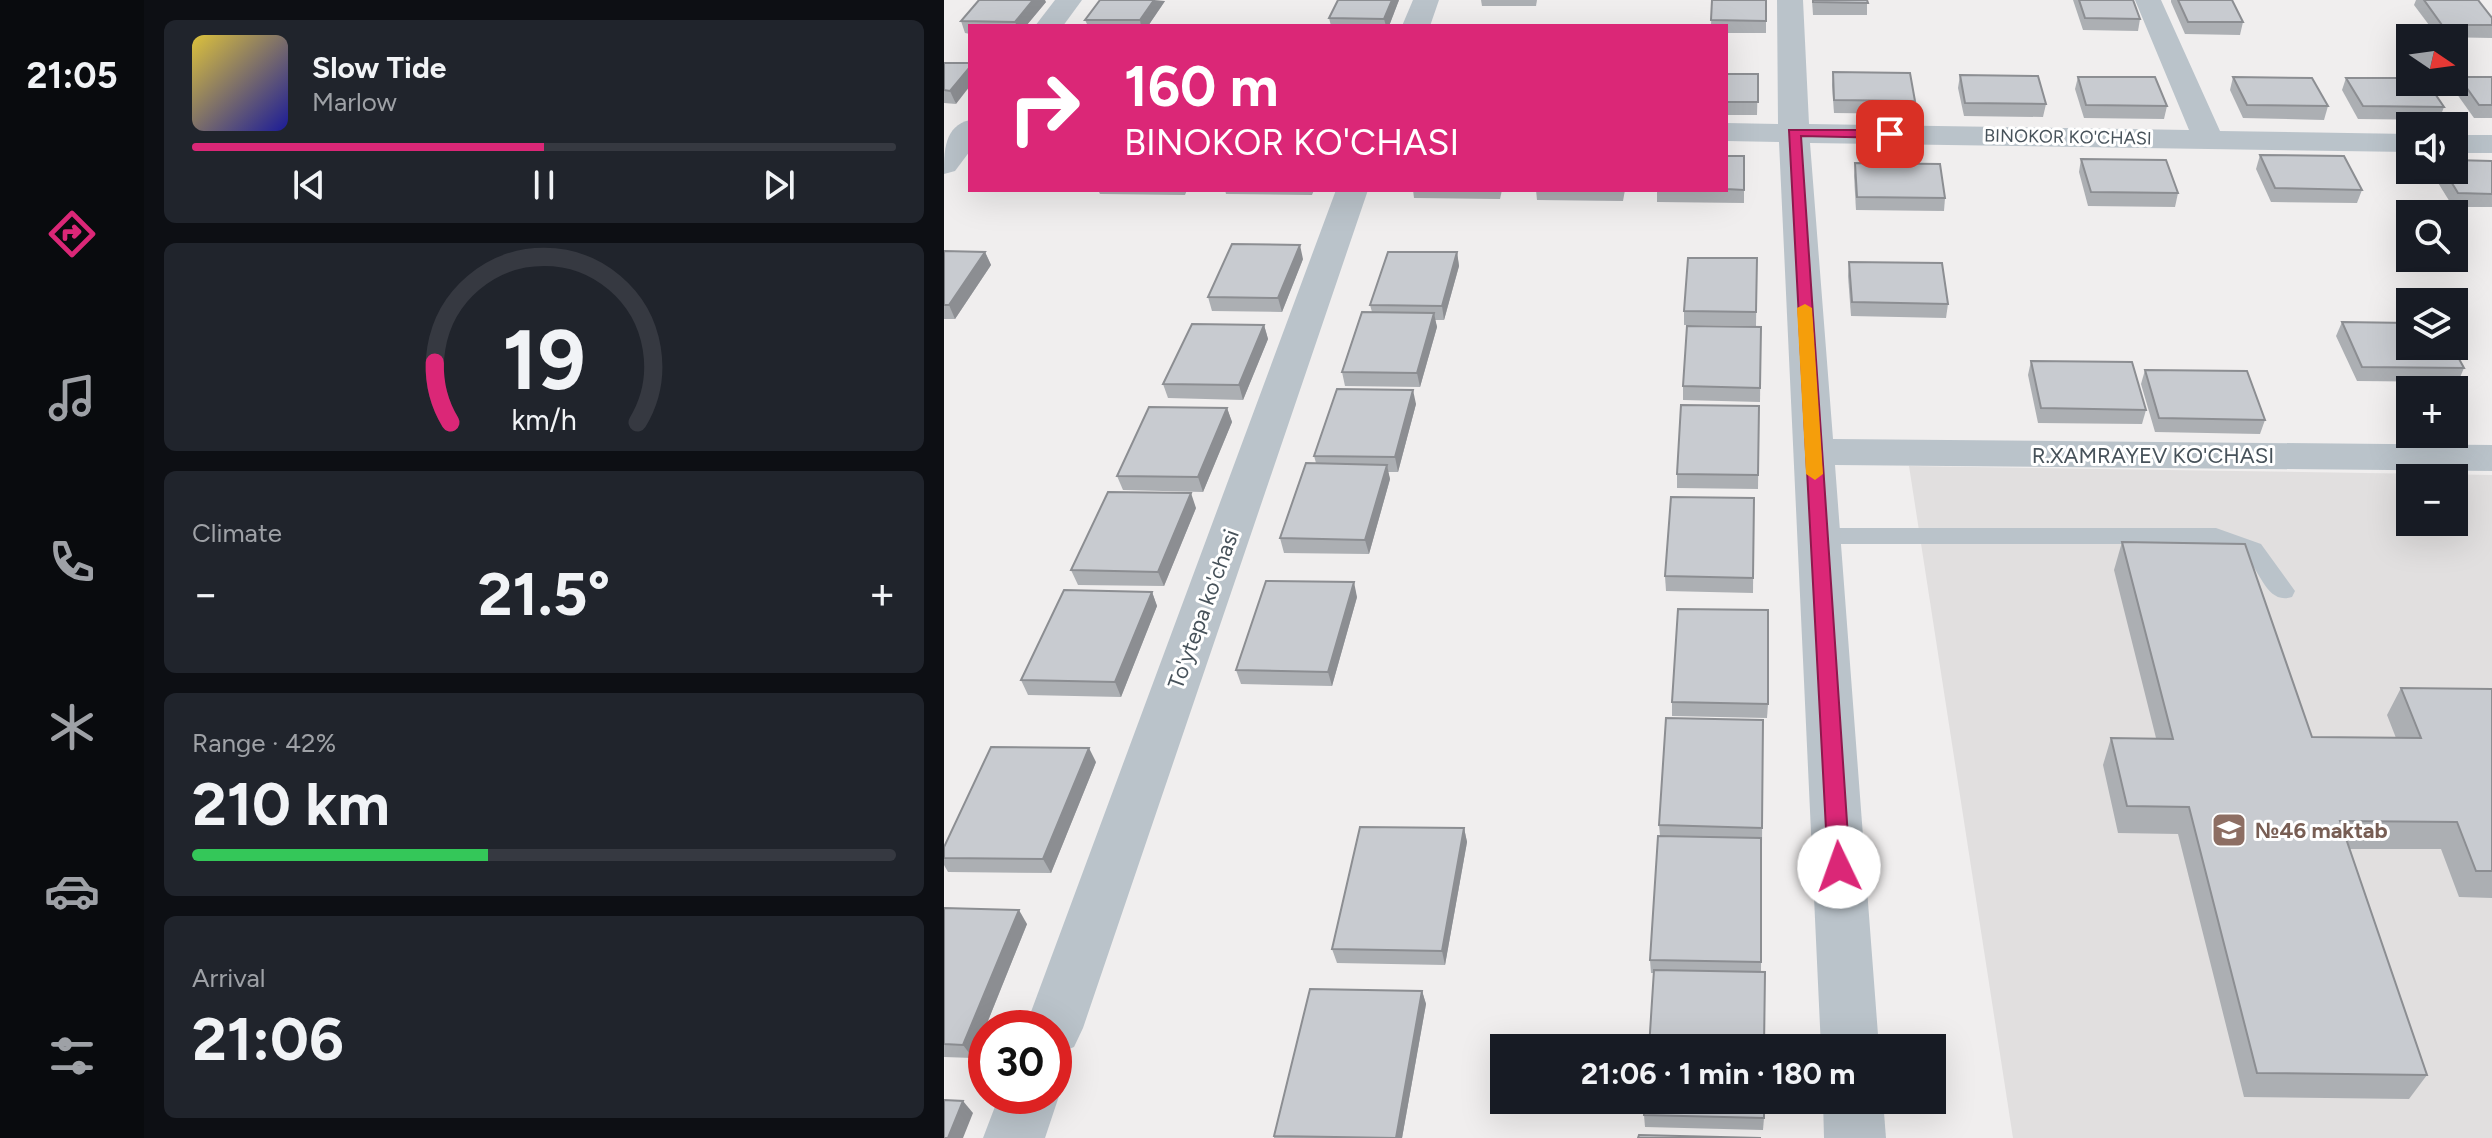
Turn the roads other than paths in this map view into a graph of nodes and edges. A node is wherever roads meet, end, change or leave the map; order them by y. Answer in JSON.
{"nodes":[{"id":1,"x":1069,"y":0,"type":"edge"},
{"id":2,"x":1426,"y":0,"type":"edge"},
{"id":3,"x":1790,"y":0,"type":"edge"},
{"id":4,"x":2148,"y":0,"type":"edge"},
{"id":5,"x":1051,"y":24,"type":"edge"},
{"id":6,"x":1417,"y":24,"type":"edge"},
{"id":7,"x":944,"y":128,"type":"edge"},
{"id":8,"x":968,"y":129,"type":"edge"},
{"id":9,"x":968,"y":132,"type":"edge"},
{"id":10,"x":1728,"y":132,"type":"edge"},
{"id":11,"x":1794,"y":132,"type":"junction"},
{"id":12,"x":2208,"y":139,"type":"junction"},
{"id":13,"x":2396,"y":143,"type":"edge"},
{"id":14,"x":2468,"y":144,"type":"edge"},
{"id":15,"x":2492,"y":144,"type":"edge"},
{"id":16,"x":944,"y":164,"type":"edge"},
{"id":17,"x":1351,"y":192,"type":"edge"},
{"id":18,"x":1813,"y":452,"type":"junction"},
{"id":19,"x":2492,"y":458,"type":"edge"},
{"id":20,"x":1819,"y":536,"type":"junction"},
{"id":21,"x":2283,"y":591,"type":"dead end"},
{"id":22,"x":1060,"y":1010,"type":"edge"},
{"id":23,"x":1849,"y":1034,"type":"edge"},
{"id":24,"x":1023,"y":1114,"type":"edge"},
{"id":25,"x":1854,"y":1114,"type":"edge"},
{"id":26,"x":1014,"y":1138,"type":"edge"},
{"id":27,"x":1855,"y":1138,"type":"edge"}],
"edges":[{"from":1,"to":5,"type":"street"},
{"from":2,"to":6,"type":"street"},
{"from":3,"to":11,"type":"street"},
{"from":4,"to":12,"type":"street"},
{"from":7,"to":8,"type":"street"},
{"from":9,"to":16,"type":"street"},
{"from":10,"to":11,"type":"street","name":"BINOKOR KO'CHASI"},
{"from":11,"to":12,"type":"street","name":"BINOKOR KO'CHASI"},
{"from":11,"to":18,"type":"street"},
{"from":12,"to":13,"type":"street","name":"BINOKOR KO'CHASI"},
{"from":14,"to":15,"type":"street"},
{"from":17,"to":22,"type":"street","name":"To'ytepa ko'chasi"},
{"from":18,"to":19,"type":"street","name":"R.XAMRAYEV KO'CHASI"},
{"from":18,"to":20,"type":"street"},
{"from":20,"to":21,"type":"lane"},
{"from":20,"to":23,"type":"street"},
{"from":24,"to":26,"type":"street"},
{"from":25,"to":27,"type":"street"}]}
